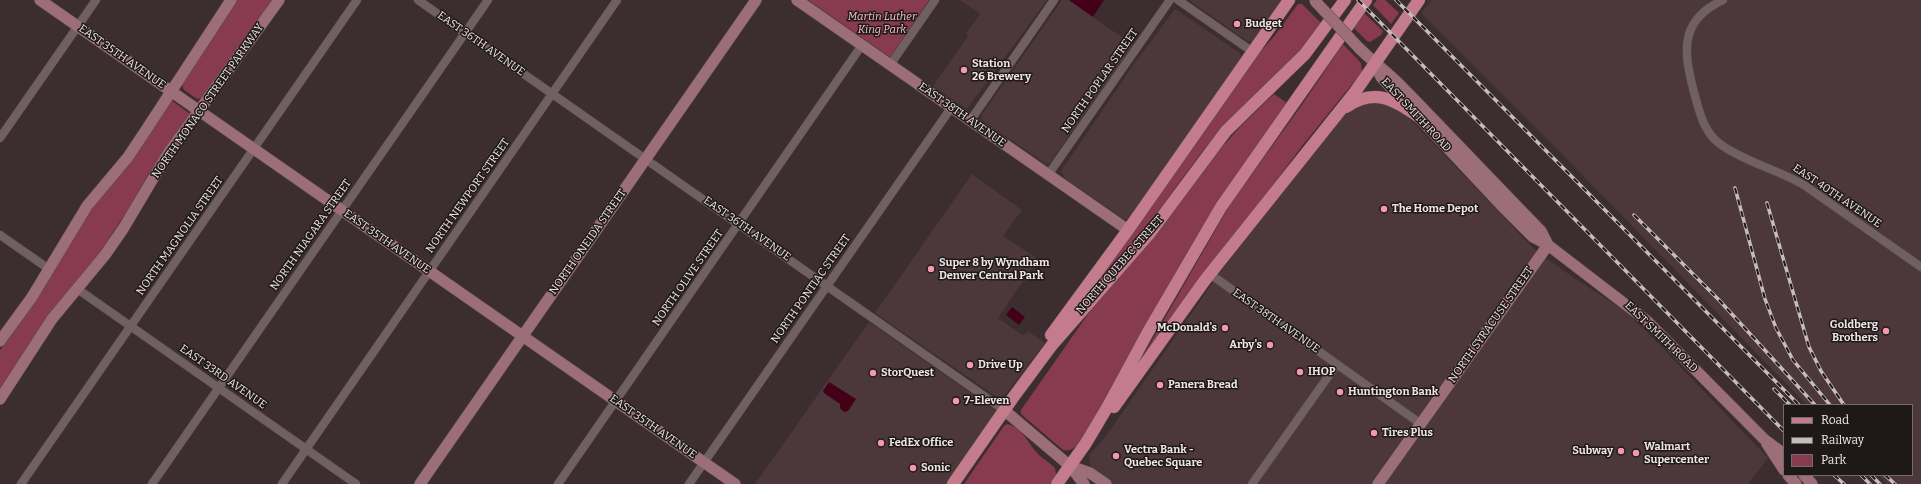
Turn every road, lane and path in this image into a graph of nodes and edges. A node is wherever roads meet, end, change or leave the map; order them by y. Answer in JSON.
{"nodes":[{"id":1,"x":40,"y":0,"type":"edge"},
{"id":2,"x":96,"y":0,"type":"edge"},
{"id":3,"x":231,"y":0,"type":"edge"},
{"id":4,"x":279,"y":0,"type":"edge"},
{"id":5,"x":357,"y":0,"type":"edge"},
{"id":6,"x":418,"y":0,"type":"edge"},
{"id":7,"x":488,"y":0,"type":"edge"},
{"id":8,"x":617,"y":0,"type":"edge"},
{"id":9,"x":756,"y":0,"type":"edge"},
{"id":10,"x":797,"y":0,"type":"edge"},
{"id":11,"x":936,"y":0,"type":"edge"},
{"id":12,"x":1054,"y":0,"type":"edge"},
{"id":13,"x":1170,"y":0,"type":"edge"},
{"id":14,"x":1178,"y":0,"type":"edge"},
{"id":15,"x":1289,"y":0,"type":"edge"},
{"id":16,"x":1345,"y":0,"type":"edge"},
{"id":17,"x":1366,"y":0,"type":"edge"},
{"id":18,"x":1419,"y":0,"type":"edge"},
{"id":19,"x":1724,"y":0,"type":"edge"},
{"id":20,"x":1314,"y":1,"type":"edge"},
{"id":21,"x":78,"y":26,"type":"junction"},
{"id":22,"x":465,"y":33,"type":"junction"},
{"id":23,"x":862,"y":46,"type":"junction"},
{"id":24,"x":1253,"y":52,"type":"junction"},
{"id":25,"x":1375,"y":64,"type":"junction"},
{"id":26,"x":890,"y":65,"type":"junction"},
{"id":27,"x":171,"y":92,"type":"junction"},
{"id":28,"x":552,"y":94,"type":"junction"},
{"id":29,"x":951,"y":108,"type":"junction"},
{"id":30,"x":200,"y":112,"type":"junction"},
{"id":31,"x":1338,"y":112,"type":"junction"},
{"id":32,"x":1419,"y":117,"type":"junction"},
{"id":33,"x":970,"y":121,"type":"junction"},
{"id":34,"x":0,"y":138,"type":"edge"},
{"id":35,"x":254,"y":149,"type":"junction"},
{"id":36,"x":646,"y":159,"type":"junction"},
{"id":37,"x":1048,"y":175,"type":"junction"},
{"id":38,"x":341,"y":210,"type":"junction"},
{"id":39,"x":739,"y":224,"type":"junction"},
{"id":40,"x":1128,"y":230,"type":"junction"},
{"id":41,"x":0,"y":235,"type":"edge"},
{"id":42,"x":1548,"y":245,"type":"junction"},
{"id":43,"x":1921,"y":267,"type":"edge"},
{"id":44,"x":49,"y":269,"type":"junction"},
{"id":45,"x":429,"y":271,"type":"junction"},
{"id":46,"x":1210,"y":274,"type":"junction"},
{"id":47,"x":827,"y":285,"type":"junction"},
{"id":48,"x":76,"y":288,"type":"junction"},
{"id":49,"x":130,"y":326,"type":"junction"},
{"id":50,"x":523,"y":336,"type":"junction"},
{"id":51,"x":0,"y":341,"type":"edge"},
{"id":52,"x":1337,"y":364,"type":"junction"},
{"id":53,"x":1034,"y":368,"type":"junction"},
{"id":54,"x":219,"y":388,"type":"junction"},
{"id":55,"x":0,"y":399,"type":"edge"},
{"id":56,"x":616,"y":401,"type":"junction"},
{"id":57,"x":1004,"y":410,"type":"junction"},
{"id":58,"x":1421,"y":424,"type":"junction"},
{"id":59,"x":1765,"y":440,"type":"junction"},
{"id":60,"x":1086,"y":443,"type":"junction"},
{"id":61,"x":306,"y":449,"type":"junction"},
{"id":62,"x":1783,"y":453,"type":"edge"},
{"id":63,"x":704,"y":462,"type":"junction"},
{"id":64,"x":1070,"y":466,"type":"junction"},
{"id":65,"x":1783,"y":468,"type":"edge"},
{"id":66,"x":1789,"y":476,"type":"edge"},
{"id":67,"x":1805,"y":476,"type":"edge"},
{"id":68,"x":21,"y":484,"type":"edge"},
{"id":69,"x":152,"y":484,"type":"edge"},
{"id":70,"x":282,"y":484,"type":"edge"},
{"id":71,"x":356,"y":484,"type":"edge"},
{"id":72,"x":420,"y":484,"type":"edge"},
{"id":73,"x":558,"y":484,"type":"edge"},
{"id":74,"x":689,"y":484,"type":"edge"},
{"id":75,"x":735,"y":484,"type":"edge"},
{"id":76,"x":953,"y":484,"type":"edge"},
{"id":77,"x":1057,"y":484,"type":"edge"},
{"id":78,"x":1084,"y":484,"type":"edge"},
{"id":79,"x":1106,"y":484,"type":"edge"},
{"id":80,"x":1252,"y":484,"type":"edge"},
{"id":81,"x":1378,"y":484,"type":"edge"},
{"id":82,"x":1796,"y":484,"type":"edge"},
{"id":83,"x":1812,"y":484,"type":"edge"}],
"edges":[{"from":1,"to":21,"type":"street","name":"EAST 35TH AVENUE"},
{"from":2,"to":21,"type":"street"},
{"from":3,"to":27,"type":"street"},
{"from":4,"to":30,"type":"street","name":"NORTH MONACO STREET PARKWAY"},
{"from":5,"to":35,"type":"street","name":"NORTH MAGNOLIA STREET"},
{"from":6,"to":22,"type":"street","name":"EAST 36TH AVENUE"},
{"from":7,"to":22,"type":"street","name":"NORTH NIAGARA STREET"},
{"from":8,"to":28,"type":"street","name":"NORTH NEWPORT STREET"},
{"from":9,"to":36,"type":"street","name":"NORTH ONEIDA STREET"},
{"from":10,"to":23,"type":"street","name":"EAST 38TH AVENUE"},
{"from":11,"to":26,"type":"street"},
{"from":12,"to":33,"type":"street"},
{"from":13,"to":37,"type":"street","name":"NORTH POPLAR STREET"},
{"from":14,"to":24,"type":"street"},
{"from":15,"to":24,"type":"main road"},
{"from":16,"to":53,"type":"main road","name":"NORTH QUEBEC STREET"},
{"from":17,"to":60,"type":"main road"},
{"from":18,"to":25,"type":"main road"},
{"from":19,"to":43,"type":"street","name":"EAST 40TH AVENUE"},
{"from":20,"to":25,"type":"street","name":"EAST SMITH ROAD","bridge":true},
{"from":21,"to":27,"type":"street","name":"EAST 35TH AVENUE"},
{"from":21,"to":34,"type":"street"},
{"from":22,"to":28,"type":"street","name":"EAST 36TH AVENUE"},
{"from":22,"to":38,"type":"street","name":"NORTH NIAGARA STREET"},
{"from":23,"to":26,"type":"street","name":"EAST 38TH AVENUE"},
{"from":23,"to":39,"type":"street","name":"NORTH OLIVE STREET"},
{"from":24,"to":40,"type":"main road"},
{"from":25,"to":31,"type":"main road"},
{"from":25,"to":32,"type":"street","name":"EAST SMITH ROAD"},
{"from":25,"to":42,"type":"street","name":"EAST SMITH ROAD"},
{"from":26,"to":29,"type":"street","name":"EAST 38TH AVENUE"},
{"from":27,"to":30,"type":"street","name":"EAST 35TH AVENUE"},
{"from":27,"to":44,"type":"street"},
{"from":28,"to":36,"type":"street","name":"EAST 36TH AVENUE"},
{"from":28,"to":45,"type":"street","name":"NORTH NEWPORT STREET"},
{"from":29,"to":33,"type":"street","name":"EAST 38TH AVENUE"},
{"from":29,"to":47,"type":"street","name":"NORTH PONTIAC STREET"},
{"from":30,"to":35,"type":"street","name":"EAST 35TH AVENUE"},
{"from":30,"to":48,"type":"street","name":"NORTH MONACO STREET PARKWAY"},
{"from":31,"to":32,"type":"main road"},
{"from":31,"to":46,"type":"main road"},
{"from":32,"to":42,"type":"street","name":"EAST SMITH ROAD"},
{"from":33,"to":37,"type":"street","name":"EAST 38TH AVENUE"},
{"from":35,"to":38,"type":"street","name":"EAST 35TH AVENUE"},
{"from":35,"to":49,"type":"street","name":"NORTH MAGNOLIA STREET"},
{"from":36,"to":39,"type":"street","name":"EAST 36TH AVENUE"},
{"from":36,"to":50,"type":"street","name":"NORTH ONEIDA STREET"},
{"from":37,"to":40,"type":"street","name":"EAST 38TH AVENUE"},
{"from":38,"to":45,"type":"street","name":"EAST 35TH AVENUE"},
{"from":38,"to":54,"type":"street","name":"NORTH NIAGARA STREET"},
{"from":39,"to":47,"type":"street","name":"EAST 36TH AVENUE"},
{"from":39,"to":56,"type":"street","name":"NORTH OLIVE STREET"},
{"from":40,"to":53,"type":"main road"},
{"from":41,"to":44,"type":"street"},
{"from":42,"to":58,"type":"street","name":"NORTH SYRACUSE STREET"},
{"from":42,"to":59,"type":"street","name":"EAST SMITH ROAD"},
{"from":44,"to":51,"type":"street"},
{"from":45,"to":50,"type":"street","name":"EAST 35TH AVENUE"},
{"from":45,"to":61,"type":"street","name":"NORTH NEWPORT STREET"},
{"from":46,"to":52,"type":"street","name":"EAST 38TH AVENUE"},
{"from":46,"to":60,"type":"main road"},
{"from":47,"to":57,"type":"street","name":"EAST 36TH AVENUE"},
{"from":47,"to":63,"type":"street","name":"NORTH PONTIAC STREET"},
{"from":48,"to":49,"type":"street","name":"EAST 33RD AVENUE"},
{"from":48,"to":55,"type":"street","name":"NORTH MONACO STREET PARKWAY"},
{"from":49,"to":54,"type":"street","name":"EAST 33RD AVENUE"},
{"from":49,"to":68,"type":"street","name":"NORTH MAGNOLIA STREET"},
{"from":50,"to":56,"type":"street","name":"EAST 35TH AVENUE"},
{"from":50,"to":72,"type":"street","name":"NORTH ONEIDA STREET"},
{"from":52,"to":58,"type":"street","name":"EAST 38TH AVENUE"},
{"from":52,"to":80,"type":"street"},
{"from":53,"to":57,"type":"main road","name":"NORTH QUEBEC STREET"},
{"from":54,"to":61,"type":"street","name":"EAST 33RD AVENUE"},
{"from":54,"to":69,"type":"street","name":"NORTH NIAGARA STREET"},
{"from":56,"to":63,"type":"street","name":"EAST 35TH AVENUE"},
{"from":56,"to":73,"type":"street","name":"NORTH OLIVE STREET"},
{"from":57,"to":64,"type":"street","name":"EAST 36TH AVENUE"},
{"from":57,"to":76,"type":"main road","name":"NORTH QUEBEC STREET"},
{"from":58,"to":81,"type":"street","name":"NORTH SYRACUSE STREET"},
{"from":59,"to":62,"type":"street","name":"EAST SMITH ROAD"},
{"from":59,"to":65,"type":"street","name":"EAST SMITH ROAD"},
{"from":60,"to":64,"type":"main road"},
{"from":61,"to":70,"type":"street","name":"NORTH NEWPORT STREET"},
{"from":61,"to":71,"type":"street","name":"EAST 33RD AVENUE"},
{"from":63,"to":74,"type":"street","name":"NORTH PONTIAC STREET"},
{"from":63,"to":75,"type":"street","name":"EAST 35TH AVENUE"},
{"from":64,"to":77,"type":"main road"},
{"from":64,"to":78,"type":"street","name":"EAST 36TH AVENUE"},
{"from":64,"to":79,"type":"street","name":"EAST 36TH AVENUE"},
{"from":66,"to":82,"type":"street"},
{"from":67,"to":83,"type":"street"}]}
